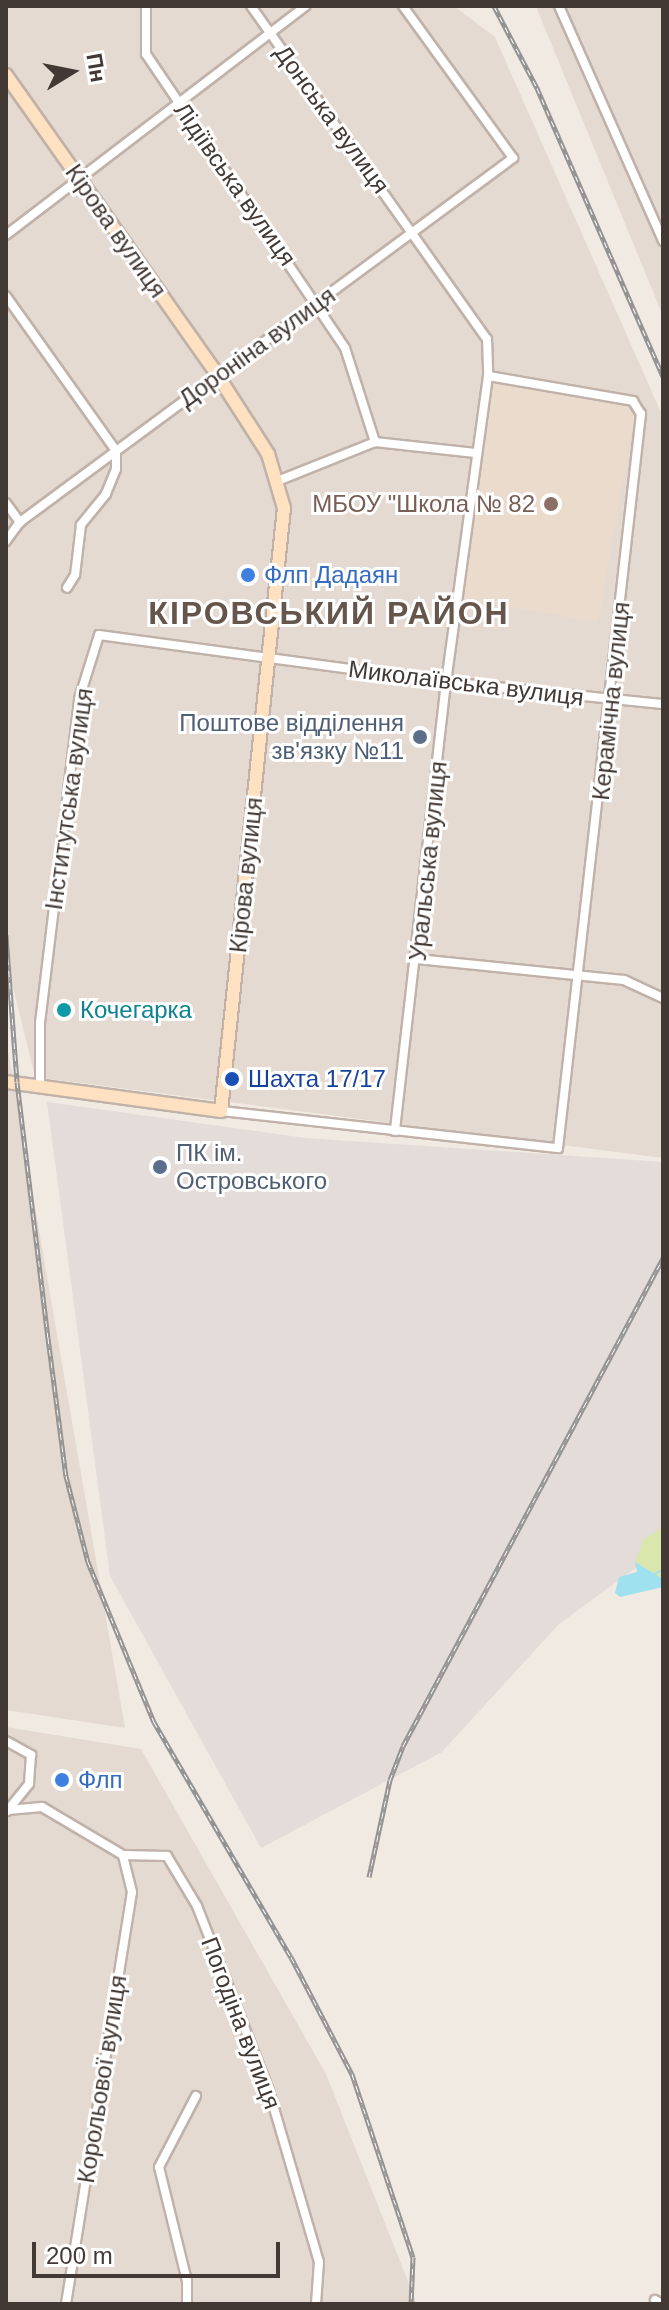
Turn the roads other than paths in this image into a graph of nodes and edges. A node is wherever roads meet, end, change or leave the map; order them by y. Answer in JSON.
{"nodes":[{"id":1,"x":146,"y":6,"type":"edge"},
{"id":2,"x":251,"y":6,"type":"edge"},
{"id":3,"x":305,"y":6,"type":"edge"},
{"id":4,"x":403,"y":6,"type":"edge"},
{"id":5,"x":559,"y":6,"type":"edge"},
{"id":6,"x":270,"y":32,"type":"junction"},
{"id":7,"x":6,"y":75,"type":"edge"},
{"id":8,"x":178,"y":102,"type":"junction"},
{"id":9,"x":78,"y":177,"type":"junction"},
{"id":10,"x":412,"y":232,"type":"junction"},
{"id":11,"x":6,"y":235,"type":"edge"},
{"id":12,"x":663,"y":241,"type":"edge"},
{"id":13,"x":6,"y":296,"type":"edge"},
{"id":14,"x":317,"y":302,"type":"junction"},
{"id":15,"x":218,"y":376,"type":"junction"},
{"id":16,"x":488,"y":376,"type":"junction"},
{"id":17,"x":375,"y":442,"type":"junction"},
{"id":18,"x":116,"y":451,"type":"junction"},
{"id":19,"x":475,"y":453,"type":"junction"},
{"id":20,"x":280,"y":480,"type":"junction"},
{"id":21,"x":6,"y":503,"type":"edge"},
{"id":22,"x":20,"y":522,"type":"junction"},
{"id":23,"x":6,"y":541,"type":"edge"},
{"id":24,"x":67,"y":588,"type":"dead end"},
{"id":25,"x":269,"y":659,"type":"junction"},
{"id":26,"x":446,"y":682,"type":"junction"},
{"id":27,"x":612,"y":699,"type":"junction"},
{"id":28,"x":663,"y":704,"type":"edge"},
{"id":29,"x":417,"y":959,"type":"junction"},
{"id":30,"x":580,"y":976,"type":"junction"},
{"id":31,"x":663,"y":998,"type":"edge"},
{"id":32,"x":6,"y":1082,"type":"edge"},
{"id":33,"x":40,"y":1087,"type":"junction"},
{"id":34,"x":221,"y":1111,"type":"junction"},
{"id":35,"x":395,"y":1131,"type":"junction"},
{"id":36,"x":6,"y":1741,"type":"edge"},
{"id":37,"x":7,"y":1811,"type":"edge"},
{"id":38,"x":123,"y":1855,"type":"junction"},
{"id":39,"x":196,"y":2096,"type":"dead end"},
{"id":40,"x":66,"y":2304,"type":"edge"},
{"id":41,"x":187,"y":2304,"type":"edge"},
{"id":42,"x":316,"y":2304,"type":"edge"}],
"edges":[{"from":1,"to":8,"type":"street","name":"Лідіївська вулиця"},
{"from":2,"to":6,"type":"street","name":"Донська вулиця"},
{"from":3,"to":6,"type":"street"},
{"from":4,"to":10,"type":"street","name":"Дороніна вулиця"},
{"from":5,"to":12,"type":"street"},
{"from":6,"to":8,"type":"street"},
{"from":6,"to":10,"type":"street","name":"Донська вулиця"},
{"from":7,"to":9,"type":"main road","name":"Кірова вулиця"},
{"from":8,"to":9,"type":"street"},
{"from":8,"to":14,"type":"street","name":"Лідіївська вулиця"},
{"from":9,"to":11,"type":"street"},
{"from":9,"to":15,"type":"main road","name":"Кірова вулиця"},
{"from":10,"to":14,"type":"street","name":"Дороніна вулиця"},
{"from":10,"to":16,"type":"street","name":"Уральська вулиця"},
{"from":13,"to":18,"type":"street"},
{"from":14,"to":15,"type":"street","name":"Дороніна вулиця"},
{"from":14,"to":17,"type":"street","name":"Лідіївська вулиця"},
{"from":15,"to":18,"type":"street","name":"Дороніна вулиця"},
{"from":15,"to":20,"type":"main road","name":"Кірова вулиця"},
{"from":16,"to":19,"type":"street","name":"Уральська вулиця"},
{"from":16,"to":27,"type":"street","name":"Керамічна вулиця"},
{"from":17,"to":19,"type":"street"},
{"from":17,"to":20,"type":"street"},
{"from":18,"to":22,"type":"street","name":"Дороніна вулиця"},
{"from":18,"to":24,"type":"street"},
{"from":19,"to":26,"type":"street","name":"Уральська вулиця"},
{"from":20,"to":25,"type":"main road","name":"Кірова вулиця"},
{"from":21,"to":22,"type":"street"},
{"from":22,"to":23,"type":"street","name":"Дороніна вулиця"},
{"from":25,"to":26,"type":"street","name":"Миколаївська вулиця"},
{"from":25,"to":33,"type":"street","name":"Інститутська вулиця"},
{"from":25,"to":34,"type":"main road","name":"Кірова вулиця"},
{"from":26,"to":27,"type":"street","name":"Миколаївська вулиця"},
{"from":26,"to":29,"type":"street","name":"Уральська вулиця"},
{"from":27,"to":28,"type":"street","name":"Миколаївська вулиця"},
{"from":27,"to":30,"type":"street","name":"Керамічна вулиця"},
{"from":29,"to":30,"type":"street"},
{"from":29,"to":35,"type":"street","name":"Уральська вулиця"},
{"from":30,"to":31,"type":"street"},
{"from":30,"to":35,"type":"street","name":"Керамічна вулиця"},
{"from":32,"to":33,"type":"main road"},
{"from":33,"to":34,"type":"main road"},
{"from":34,"to":35,"type":"street"},
{"from":36,"to":37,"type":"street"},
{"from":37,"to":38,"type":"street"},
{"from":38,"to":40,"type":"street","name":"Корольової вулиця"},
{"from":38,"to":42,"type":"street","name":"Погодіна вулиця"},
{"from":39,"to":41,"type":"street"}]}
